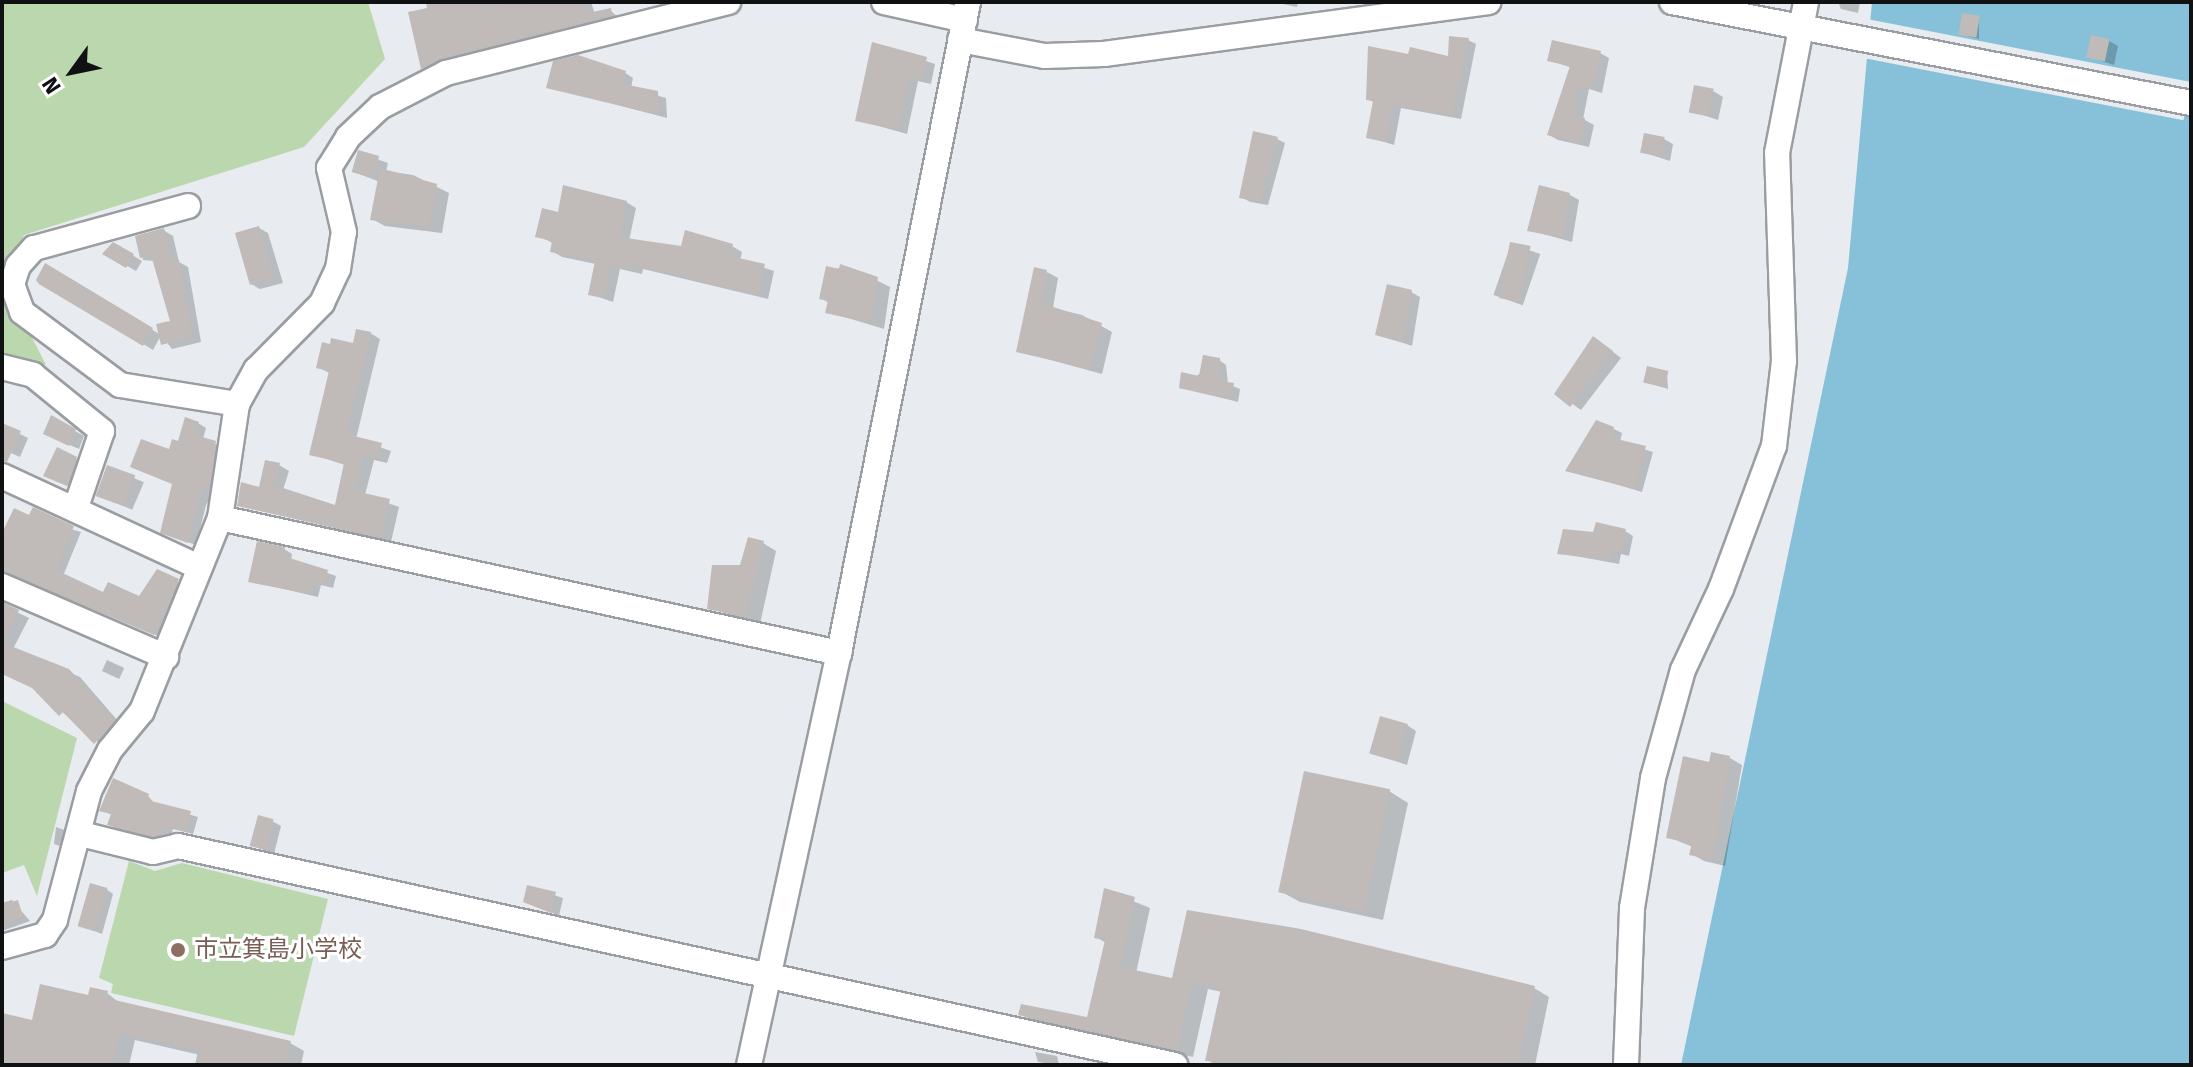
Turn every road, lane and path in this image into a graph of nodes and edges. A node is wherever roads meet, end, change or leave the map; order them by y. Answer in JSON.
{"nodes":[{"id":1,"x":728,"y":2,"type":"edge"},
{"id":2,"x":884,"y":2,"type":"edge"},
{"id":3,"x":1488,"y":2,"type":"edge"},
{"id":4,"x":1672,"y":2,"type":"edge"},
{"id":5,"x":1806,"y":2,"type":"edge"},
{"id":6,"x":964,"y":21,"type":"edge"},
{"id":7,"x":1801,"y":28,"type":"junction"},
{"id":8,"x":2191,"y":103,"type":"edge"},
{"id":9,"x":188,"y":206,"type":"dead end"},
{"id":10,"x":2,"y":367,"type":"edge"},
{"id":11,"x":237,"y":404,"type":"junction"},
{"id":12,"x":2,"y":476,"type":"edge"},
{"id":13,"x":75,"y":510,"type":"junction"},
{"id":14,"x":220,"y":518,"type":"junction"},
{"id":15,"x":199,"y":567,"type":"junction"},
{"id":16,"x":2,"y":586,"type":"edge"},
{"id":17,"x":839,"y":653,"type":"junction"},
{"id":18,"x":166,"y":657,"type":"junction"},
{"id":19,"x":81,"y":834,"type":"junction"},
{"id":20,"x":2,"y":947,"type":"edge"},
{"id":21,"x":768,"y":976,"type":"junction"},
{"id":22,"x":1070,"y":1054,"type":"edge"},
{"id":23,"x":749,"y":1065,"type":"edge"},
{"id":24,"x":1175,"y":1065,"type":"edge"},
{"id":25,"x":1626,"y":1065,"type":"edge"}],
"edges":[{"from":1,"to":11,"type":"street"},
{"from":2,"to":6,"type":"street"},
{"from":3,"to":6,"type":"street"},
{"from":4,"to":7,"type":"street"},
{"from":5,"to":7,"type":"street"},
{"from":6,"to":17,"type":"street"},
{"from":7,"to":8,"type":"street"},
{"from":7,"to":25,"type":"street"},
{"from":9,"to":11,"type":"street"},
{"from":10,"to":13,"type":"street"},
{"from":11,"to":14,"type":"street"},
{"from":12,"to":13,"type":"street"},
{"from":13,"to":15,"type":"street"},
{"from":14,"to":15,"type":"street"},
{"from":14,"to":17,"type":"street"},
{"from":15,"to":18,"type":"street"},
{"from":16,"to":18,"type":"street"},
{"from":17,"to":21,"type":"street"},
{"from":18,"to":19,"type":"street"},
{"from":19,"to":20,"type":"street"},
{"from":19,"to":21,"type":"street"},
{"from":21,"to":22,"type":"street"},
{"from":21,"to":23,"type":"street"},
{"from":22,"to":24,"type":"street"}]}
